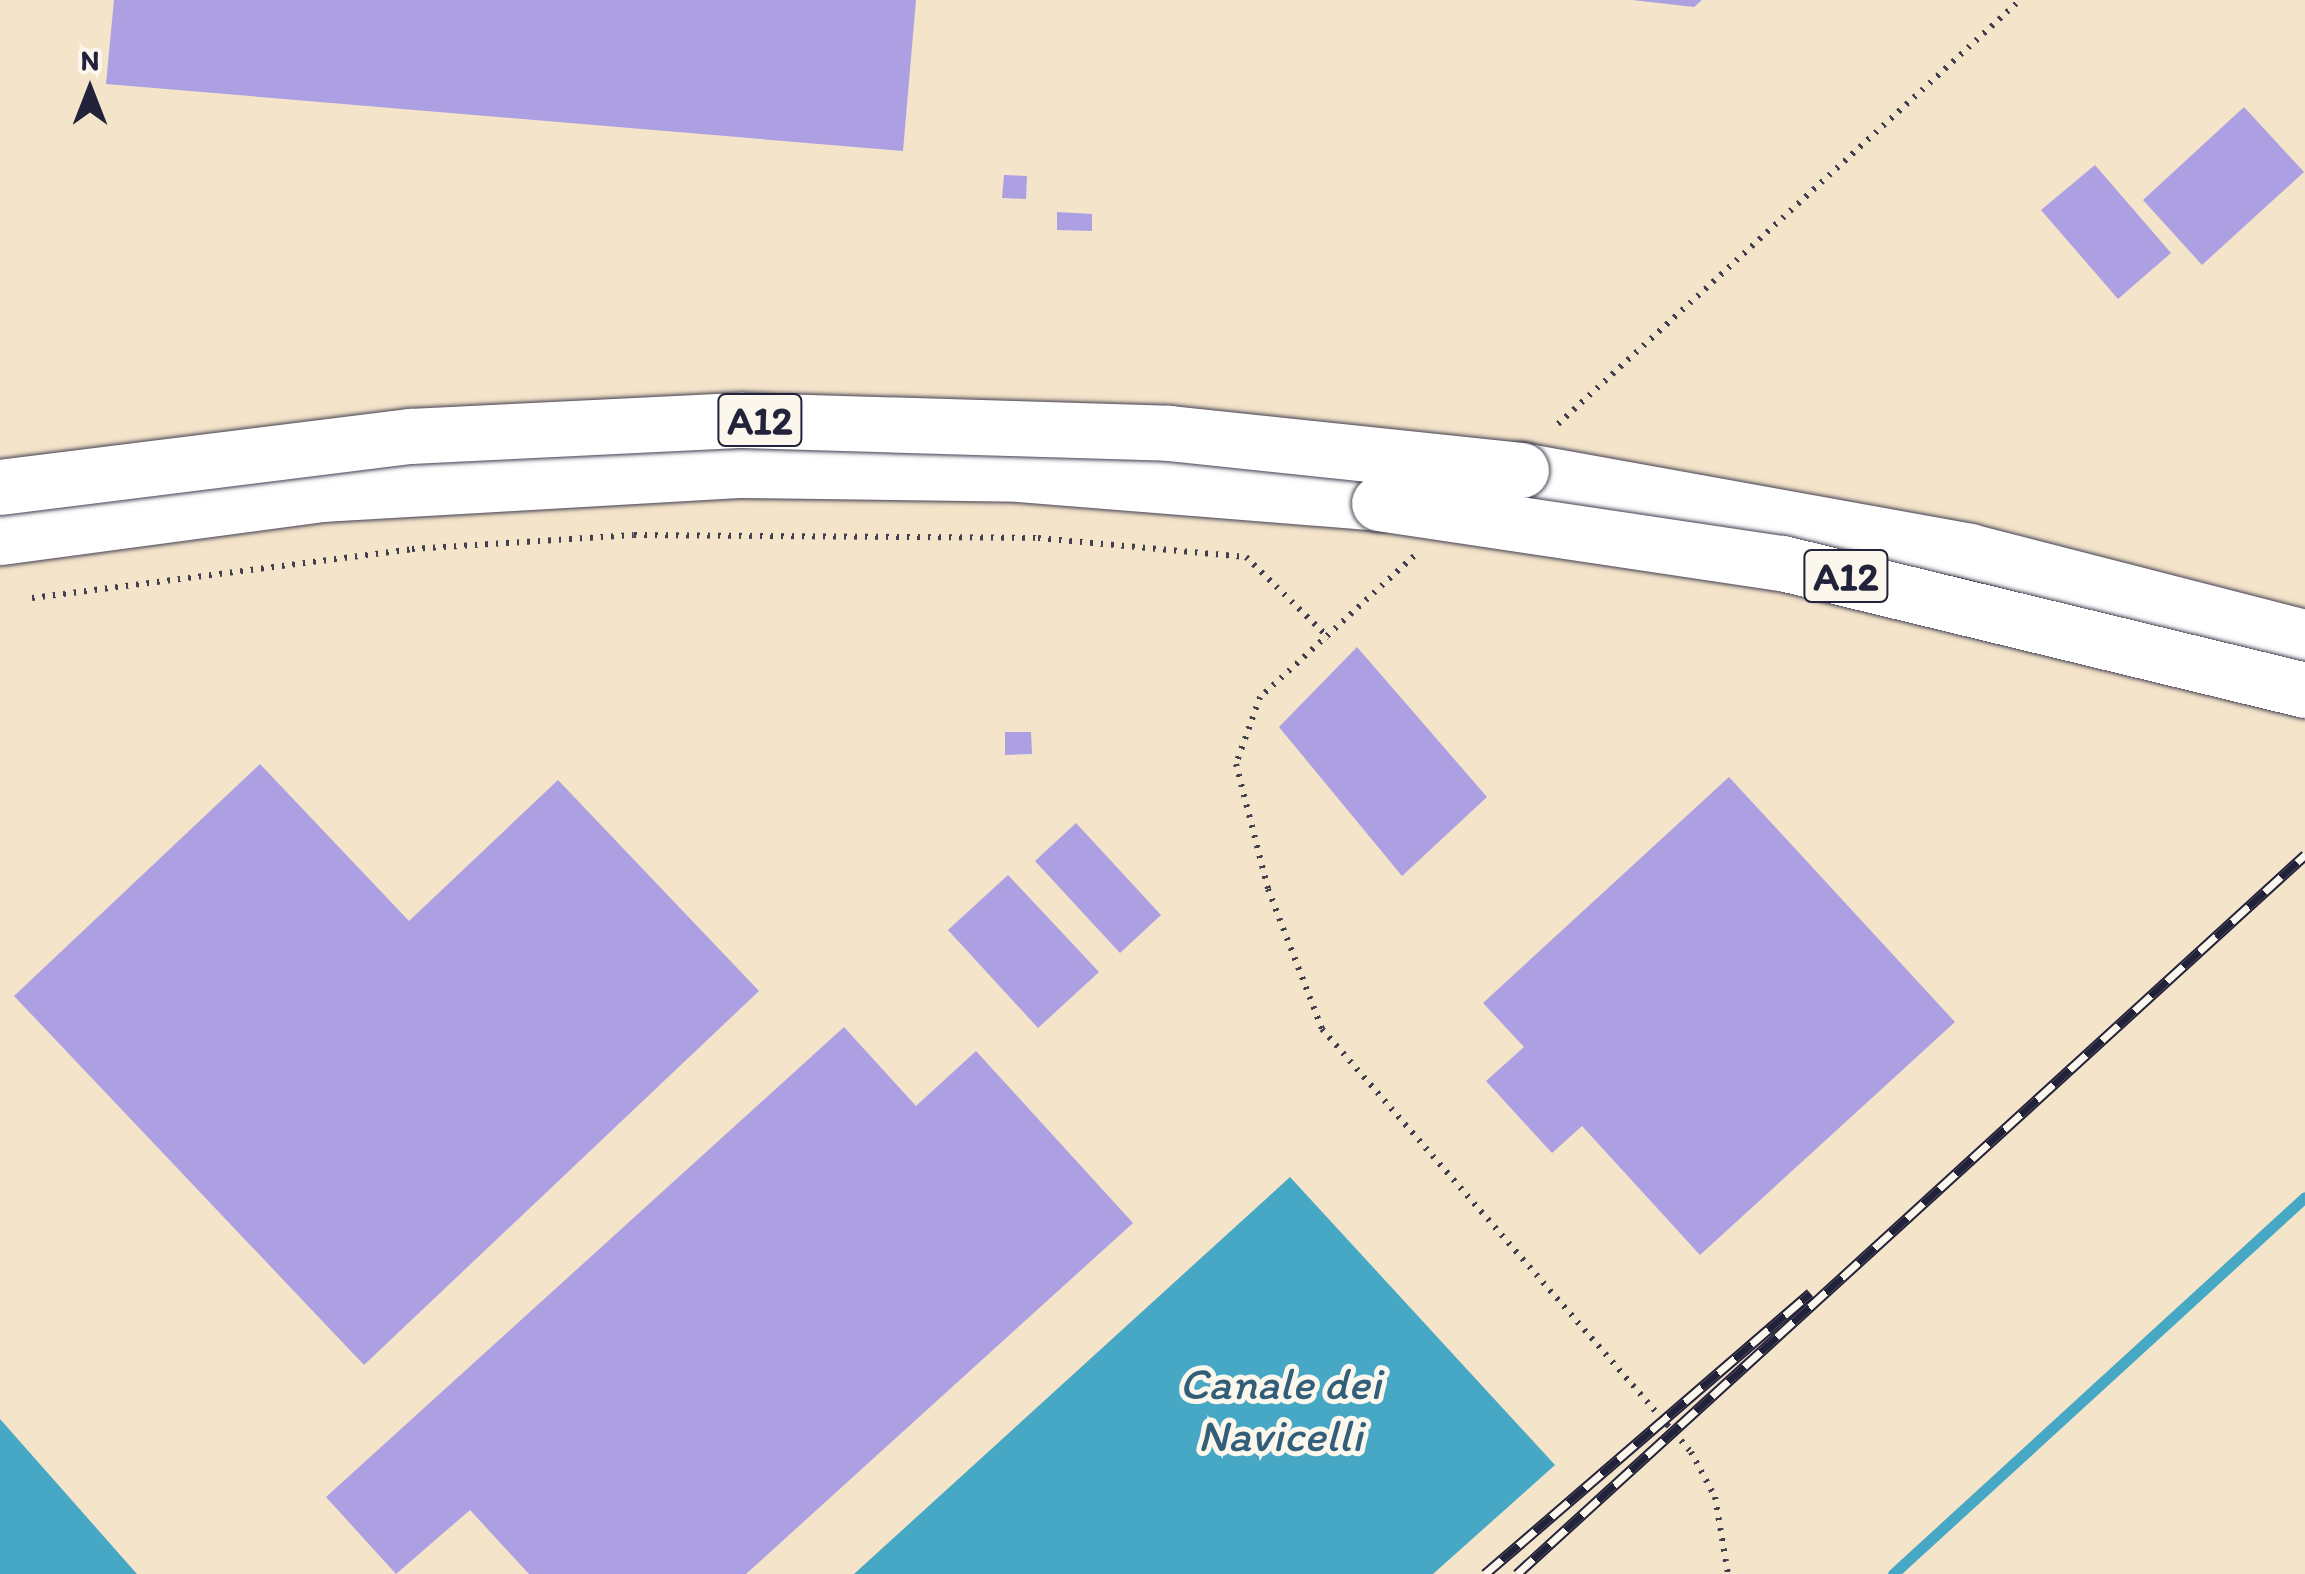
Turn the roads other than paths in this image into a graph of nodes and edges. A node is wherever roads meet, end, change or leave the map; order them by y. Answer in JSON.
{"nodes":[{"id":1,"x":0,"y":487,"type":"edge"},
{"id":2,"x":0,"y":537,"type":"edge"},
{"id":3,"x":2305,"y":637,"type":"edge"},
{"id":4,"x":2305,"y":690,"type":"edge"}],
"edges":[{"from":1,"to":3,"type":"highway","number":"A12","bridge":true},
{"from":2,"to":4,"type":"highway","number":"A12","bridge":true}]}
